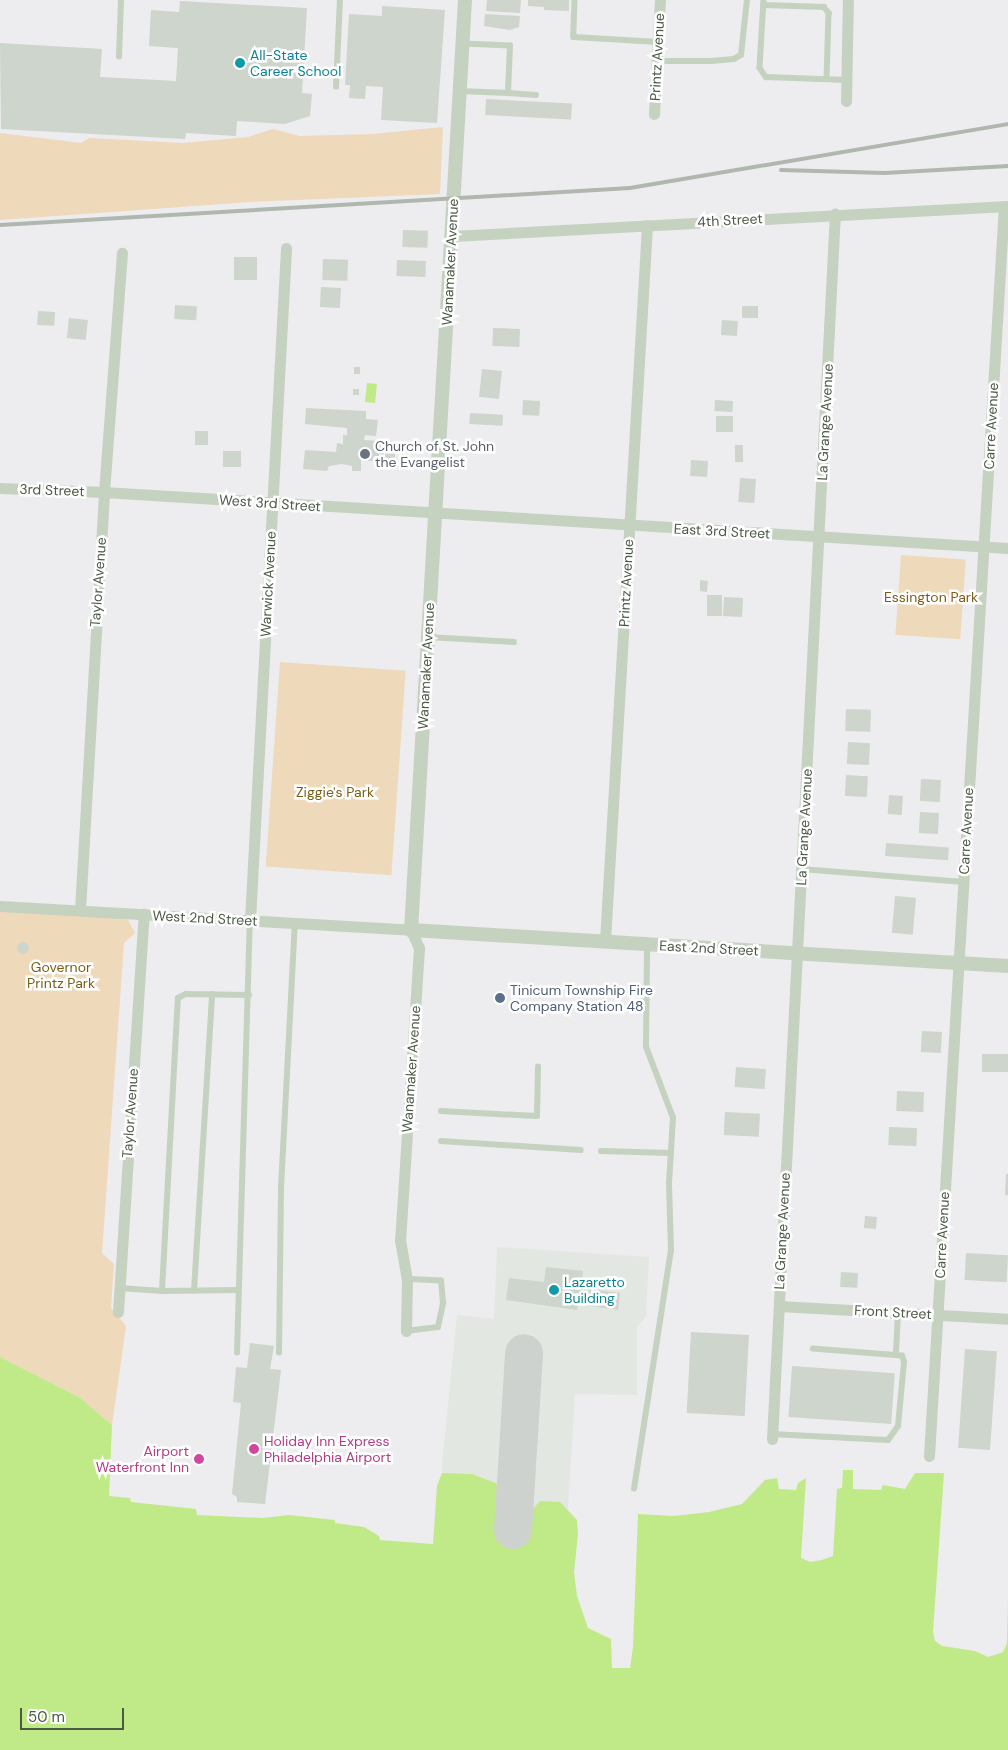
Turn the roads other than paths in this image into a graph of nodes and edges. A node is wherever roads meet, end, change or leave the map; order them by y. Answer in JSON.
{"nodes":[{"id":1,"x":121,"y":0,"type":"edge"},
{"id":2,"x":340,"y":0,"type":"edge"},
{"id":3,"x":465,"y":0,"type":"edge"},
{"id":4,"x":575,"y":0,"type":"edge"},
{"id":5,"x":660,"y":0,"type":"edge"},
{"id":6,"x":747,"y":0,"type":"edge"},
{"id":7,"x":848,"y":0,"type":"edge"},
{"id":8,"x":764,"y":2,"type":"edge"},
{"id":9,"x":797,"y":3,"type":"edge"},
{"id":10,"x":658,"y":42,"type":"junction"},
{"id":11,"x":463,"y":44,"type":"junction"},
{"id":12,"x":119,"y":57,"type":"dead end"},
{"id":13,"x":657,"y":61,"type":"junction"},
{"id":14,"x":827,"y":79,"type":"junction"},
{"id":15,"x":847,"y":80,"type":"junction"},
{"id":16,"x":336,"y":87,"type":"dead end"},
{"id":17,"x":460,"y":91,"type":"junction"},
{"id":18,"x":508,"y":93,"type":"junction"},
{"id":19,"x":536,"y":95,"type":"dead end"},
{"id":20,"x":846,"y":101,"type":"dead end"},
{"id":21,"x":654,"y":114,"type":"dead end"},
{"id":22,"x":1006,"y":206,"type":"edge"},
{"id":23,"x":835,"y":214,"type":"junction"},
{"id":24,"x":647,"y":225,"type":"junction"},
{"id":25,"x":452,"y":236,"type":"junction"},
{"id":26,"x":286,"y":248,"type":"dead end"},
{"id":27,"x":122,"y":253,"type":"dead end"},
{"id":28,"x":0,"y":488,"type":"edge"},
{"id":29,"x":104,"y":492,"type":"junction"},
{"id":30,"x":272,"y":503,"type":"junction"},
{"id":31,"x":435,"y":514,"type":"junction"},
{"id":32,"x":629,"y":526,"type":"junction"},
{"id":33,"x":818,"y":537,"type":"junction"},
{"id":34,"x":984,"y":547,"type":"junction"},
{"id":35,"x":1008,"y":548,"type":"edge"},
{"id":36,"x":428,"y":637,"type":"junction"},
{"id":37,"x":514,"y":642,"type":"dead end"},
{"id":38,"x":801,"y":869,"type":"junction"},
{"id":39,"x":963,"y":882,"type":"junction"},
{"id":40,"x":0,"y":906,"type":"edge"},
{"id":41,"x":80,"y":910,"type":"junction"},
{"id":42,"x":144,"y":914,"type":"junction"},
{"id":43,"x":250,"y":920,"type":"junction"},
{"id":44,"x":295,"y":923,"type":"junction"},
{"id":45,"x":411,"y":930,"type":"junction"},
{"id":46,"x":604,"y":941,"type":"junction"},
{"id":47,"x":647,"y":944,"type":"junction"},
{"id":48,"x":797,"y":953,"type":"junction"},
{"id":49,"x":958,"y":963,"type":"junction"},
{"id":50,"x":1008,"y":966,"type":"edge"},
{"id":51,"x":212,"y":995,"type":"junction"},
{"id":52,"x":249,"y":995,"type":"junction"},
{"id":53,"x":538,"y":1067,"type":"dead end"},
{"id":54,"x":441,"y":1111,"type":"dead end"},
{"id":55,"x":441,"y":1141,"type":"dead end"},
{"id":56,"x":581,"y":1150,"type":"dead end"},
{"id":57,"x":601,"y":1151,"type":"dead end"},
{"id":58,"x":671,"y":1153,"type":"junction"},
{"id":59,"x":407,"y":1280,"type":"junction"},
{"id":60,"x":120,"y":1288,"type":"junction"},
{"id":61,"x":238,"y":1290,"type":"junction"},
{"id":62,"x":194,"y":1291,"type":"junction"},
{"id":63,"x":162,"y":1292,"type":"junction"},
{"id":64,"x":779,"y":1306,"type":"junction"},
{"id":65,"x":118,"y":1312,"type":"dead end"},
{"id":66,"x":898,"y":1312,"type":"junction"},
{"id":67,"x":937,"y":1315,"type":"junction"},
{"id":68,"x":1008,"y":1319,"type":"edge"},
{"id":69,"x":406,"y":1331,"type":"joint"},
{"id":70,"x":813,"y":1349,"type":"dead end"},
{"id":71,"x":280,"y":1352,"type":"dead end"},
{"id":72,"x":237,"y":1353,"type":"dead end"},
{"id":73,"x":896,"y":1354,"type":"junction"},
{"id":74,"x":772,"y":1436,"type":"joint"},
{"id":75,"x":929,"y":1456,"type":"dead end"},
{"id":76,"x":634,"y":1488,"type":"dead end"}],
"edges":[{"from":1,"to":12,"type":"lane"},
{"from":2,"to":16,"type":"lane"},
{"from":3,"to":11,"type":"street","name":"Wanamaker Avenue"},
{"from":4,"to":10,"type":"lane"},
{"from":5,"to":10,"type":"street","name":"Printz Avenue"},
{"from":6,"to":13,"type":"lane"},
{"from":7,"to":15,"type":"street"},
{"from":8,"to":9,"type":"lane"},
{"from":8,"to":14,"type":"lane"},
{"from":9,"to":14,"type":"lane"},
{"from":10,"to":13,"type":"street","name":"Printz Avenue"},
{"from":11,"to":17,"type":"street","name":"Wanamaker Avenue"},
{"from":11,"to":18,"type":"lane"},
{"from":13,"to":21,"type":"street","name":"Printz Avenue"},
{"from":14,"to":15,"type":"lane"},
{"from":15,"to":20,"type":"street"},
{"from":17,"to":18,"type":"lane"},
{"from":17,"to":25,"type":"street","name":"Wanamaker Avenue"},
{"from":18,"to":19,"type":"lane"},
{"from":22,"to":23,"type":"street","name":"4th Street"},
{"from":22,"to":34,"type":"street","name":"Carre Avenue"},
{"from":23,"to":24,"type":"street","name":"4th Street"},
{"from":23,"to":33,"type":"street","name":"La Grange Avenue"},
{"from":24,"to":25,"type":"street","name":"4th Street"},
{"from":24,"to":32,"type":"street","name":"Printz Avenue"},
{"from":25,"to":31,"type":"street","name":"Wanamaker Avenue"},
{"from":26,"to":30,"type":"street","name":"Warwick Avenue"},
{"from":27,"to":29,"type":"street","name":"Taylor Avenue"},
{"from":28,"to":29,"type":"street","name":"3rd Street"},
{"from":29,"to":30,"type":"street","name":"West 3rd Street"},
{"from":29,"to":41,"type":"street","name":"Taylor Avenue"},
{"from":30,"to":31,"type":"street","name":"West 3rd Street"},
{"from":30,"to":43,"type":"street","name":"Warwick Avenue"},
{"from":31,"to":32,"type":"street","name":"East 3rd Street"},
{"from":31,"to":36,"type":"street","name":"Wanamaker Avenue"},
{"from":32,"to":33,"type":"street","name":"East 3rd Street"},
{"from":32,"to":46,"type":"street","name":"Printz Avenue"},
{"from":33,"to":34,"type":"street","name":"East 3rd Street"},
{"from":33,"to":38,"type":"street","name":"La Grange Avenue"},
{"from":34,"to":35,"type":"street","name":"East 3rd Street"},
{"from":34,"to":39,"type":"street","name":"Carre Avenue"},
{"from":36,"to":37,"type":"lane"},
{"from":36,"to":45,"type":"street","name":"Wanamaker Avenue"},
{"from":38,"to":39,"type":"lane"},
{"from":38,"to":48,"type":"street","name":"La Grange Avenue"},
{"from":39,"to":49,"type":"street","name":"Carre Avenue"},
{"from":40,"to":41,"type":"street","name":"West 2nd Street"},
{"from":41,"to":42,"type":"street","name":"West 2nd Street"},
{"from":42,"to":43,"type":"street","name":"West 2nd Street"},
{"from":42,"to":60,"type":"street","name":"Taylor Avenue"},
{"from":43,"to":44,"type":"street","name":"West 2nd Street"},
{"from":43,"to":52,"type":"lane"},
{"from":44,"to":45,"type":"street","name":"West 2nd Street"},
{"from":44,"to":71,"type":"lane"},
{"from":45,"to":46,"type":"street","name":"East 2nd Street"},
{"from":45,"to":59,"type":"street","name":"Wanamaker Avenue"},
{"from":46,"to":47,"type":"street","name":"East 2nd Street"},
{"from":47,"to":48,"type":"street","name":"East 2nd Street"},
{"from":47,"to":58,"type":"lane"},
{"from":48,"to":49,"type":"street","name":"East 2nd Street"},
{"from":48,"to":64,"type":"street","name":"La Grange Avenue"},
{"from":49,"to":50,"type":"street","name":"East 2nd Street"},
{"from":49,"to":67,"type":"street","name":"Carre Avenue"},
{"from":51,"to":52,"type":"lane"},
{"from":51,"to":62,"type":"lane"},
{"from":51,"to":63,"type":"lane"},
{"from":52,"to":61,"type":"lane"},
{"from":53,"to":54,"type":"lane"},
{"from":55,"to":56,"type":"lane"},
{"from":57,"to":58,"type":"lane"},
{"from":58,"to":76,"type":"lane"},
{"from":59,"to":69,"type":"street","name":"Wanamaker Avenue"},
{"from":59,"to":69,"type":"lane"},
{"from":60,"to":63,"type":"lane"},
{"from":60,"to":65,"type":"street","name":"Taylor Avenue"},
{"from":61,"to":62,"type":"lane"},
{"from":61,"to":72,"type":"lane"},
{"from":62,"to":63,"type":"lane"},
{"from":64,"to":66,"type":"street","name":"Front Street"},
{"from":64,"to":74,"type":"street","name":"La Grange Avenue"},
{"from":66,"to":67,"type":"street","name":"Front Street"},
{"from":66,"to":73,"type":"lane"},
{"from":67,"to":68,"type":"street","name":"Front Street"},
{"from":67,"to":75,"type":"street","name":"Carre Avenue"},
{"from":70,"to":73,"type":"lane"},
{"from":73,"to":74,"type":"lane"}]}
